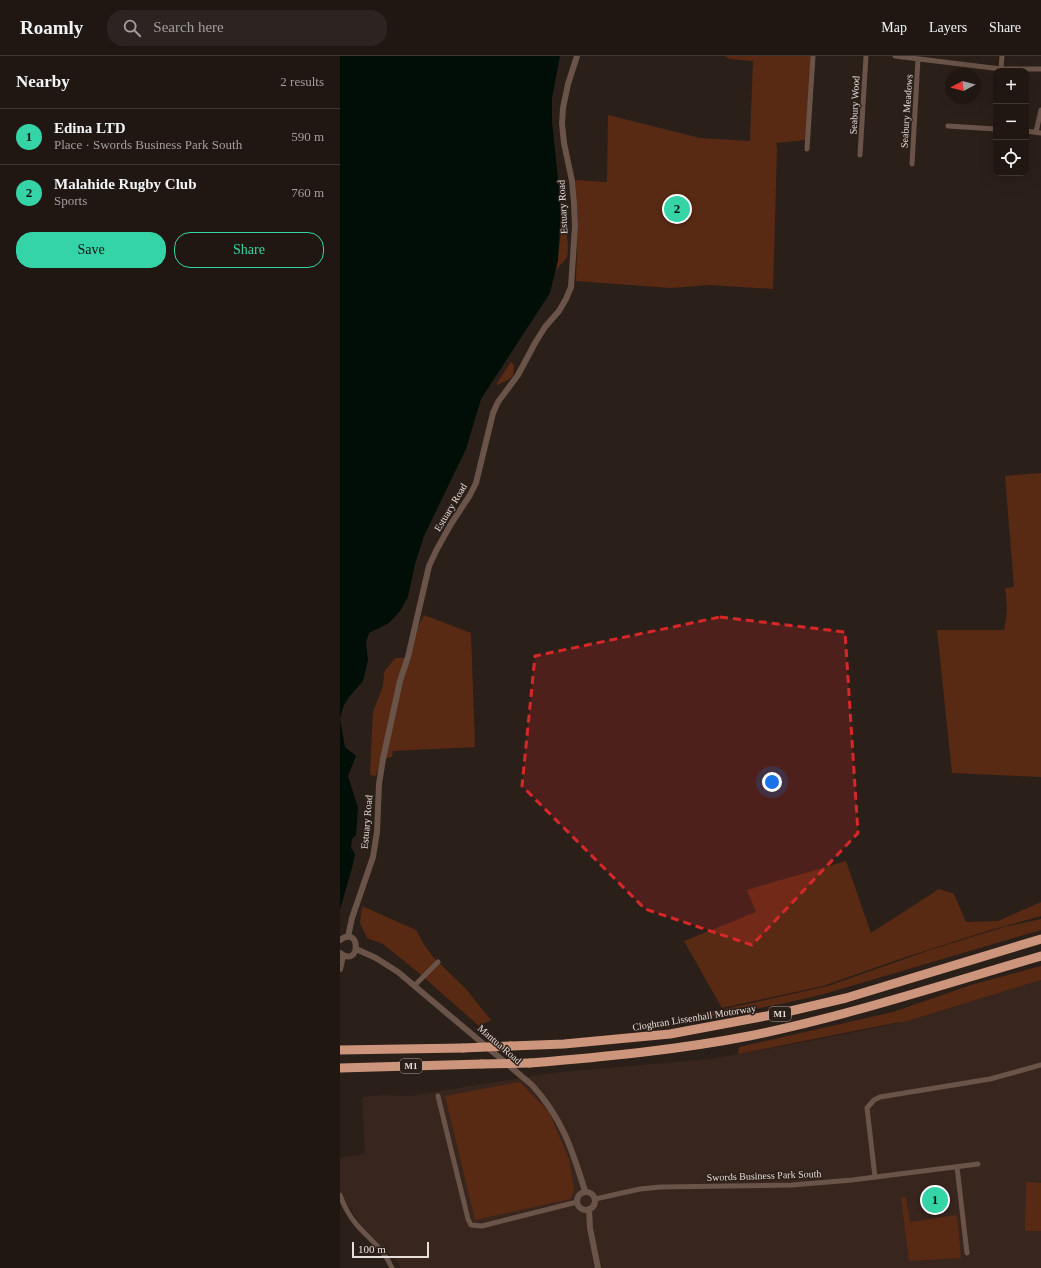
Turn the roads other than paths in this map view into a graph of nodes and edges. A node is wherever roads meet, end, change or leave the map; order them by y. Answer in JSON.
{"nodes":[{"id":1,"x":577,"y":56,"type":"edge"},
{"id":2,"x":813,"y":56,"type":"edge"},
{"id":3,"x":866,"y":56,"type":"edge"},
{"id":4,"x":895,"y":56,"type":"edge"},
{"id":5,"x":1002,"y":56,"type":"edge"},
{"id":6,"x":918,"y":59,"type":"junction"},
{"id":7,"x":993,"y":68,"type":"edge"},
{"id":8,"x":1001,"y":68,"type":"edge"},
{"id":9,"x":1029,"y":69,"type":"edge"},
{"id":10,"x":1041,"y":69,"type":"edge"},
{"id":11,"x":1041,"y":110,"type":"edge"},
{"id":12,"x":948,"y":126,"type":"dead end"},
{"id":13,"x":993,"y":130,"type":"edge"},
{"id":14,"x":1029,"y":131,"type":"edge"},
{"id":15,"x":1039,"y":132,"type":"edge"},
{"id":16,"x":807,"y":149,"type":"dead end"},
{"id":17,"x":860,"y":155,"type":"dead end"},
{"id":18,"x":912,"y":164,"type":"dead end"},
{"id":19,"x":348,"y":937,"type":"junction"},
{"id":20,"x":1041,"y":939,"type":"edge"},
{"id":21,"x":340,"y":940,"type":"edge"},
{"id":22,"x":356,"y":949,"type":"junction"},
{"id":23,"x":342,"y":955,"type":"edge"},
{"id":24,"x":1041,"y":956,"type":"edge"},
{"id":25,"x":438,"y":962,"type":"dead end"},
{"id":26,"x":340,"y":969,"type":"edge"},
{"id":27,"x":415,"y":985,"type":"junction"},
{"id":28,"x":340,"y":1050,"type":"edge"},
{"id":29,"x":1041,"y":1065,"type":"edge"},
{"id":30,"x":340,"y":1068,"type":"edge"},
{"id":31,"x":438,"y":1096,"type":"dead end"},
{"id":32,"x":978,"y":1164,"type":"dead end"},
{"id":33,"x":957,"y":1167,"type":"junction"},
{"id":34,"x":875,"y":1177,"type":"junction"},
{"id":35,"x":585,"y":1191,"type":"junction"},
{"id":36,"x":340,"y":1195,"type":"edge"},
{"id":37,"x":595,"y":1199,"type":"junction"},
{"id":38,"x":576,"y":1202,"type":"junction"},
{"id":39,"x":589,"y":1210,"type":"junction"},
{"id":40,"x":967,"y":1253,"type":"dead end"},
{"id":41,"x":392,"y":1268,"type":"edge"},
{"id":42,"x":598,"y":1268,"type":"edge"}],
"edges":[{"from":1,"to":19,"type":"street","name":"Estuary Road"},
{"from":2,"to":16,"type":"street"},
{"from":3,"to":17,"type":"street","name":"Seabury Wood"},
{"from":4,"to":6,"type":"street"},
{"from":5,"to":8,"type":"street"},
{"from":6,"to":7,"type":"street"},
{"from":6,"to":18,"type":"street","name":"Seabury Meadows"},
{"from":9,"to":10,"type":"street"},
{"from":11,"to":15,"type":"street"},
{"from":12,"to":13,"type":"street"},
{"from":14,"to":15,"type":"street"},
{"from":19,"to":21,"type":"street"},
{"from":19,"to":22,"type":"street"},
{"from":20,"to":28,"type":"highway","name":"Cloghran Lissenhall Motorway","number":"M1","bridge":true},
{"from":22,"to":23,"type":"street"},
{"from":22,"to":27,"type":"street","name":"Mantua Road"},
{"from":23,"to":26,"type":"street"},
{"from":24,"to":30,"type":"highway","number":"M1","bridge":true},
{"from":25,"to":27,"type":"street"},
{"from":27,"to":35,"type":"street","name":"Mantua Road"},
{"from":29,"to":34,"type":"street"},
{"from":31,"to":38,"type":"street"},
{"from":32,"to":33,"type":"street","name":"Swords Business Park South"},
{"from":33,"to":34,"type":"street","name":"Swords Business Park South"},
{"from":33,"to":40,"type":"street"},
{"from":34,"to":37,"type":"street","name":"Swords Business Park South"},
{"from":35,"to":37,"type":"street"},
{"from":35,"to":38,"type":"street"},
{"from":36,"to":41,"type":"street"},
{"from":37,"to":39,"type":"street"},
{"from":38,"to":39,"type":"street"},
{"from":39,"to":42,"type":"street"}]}
